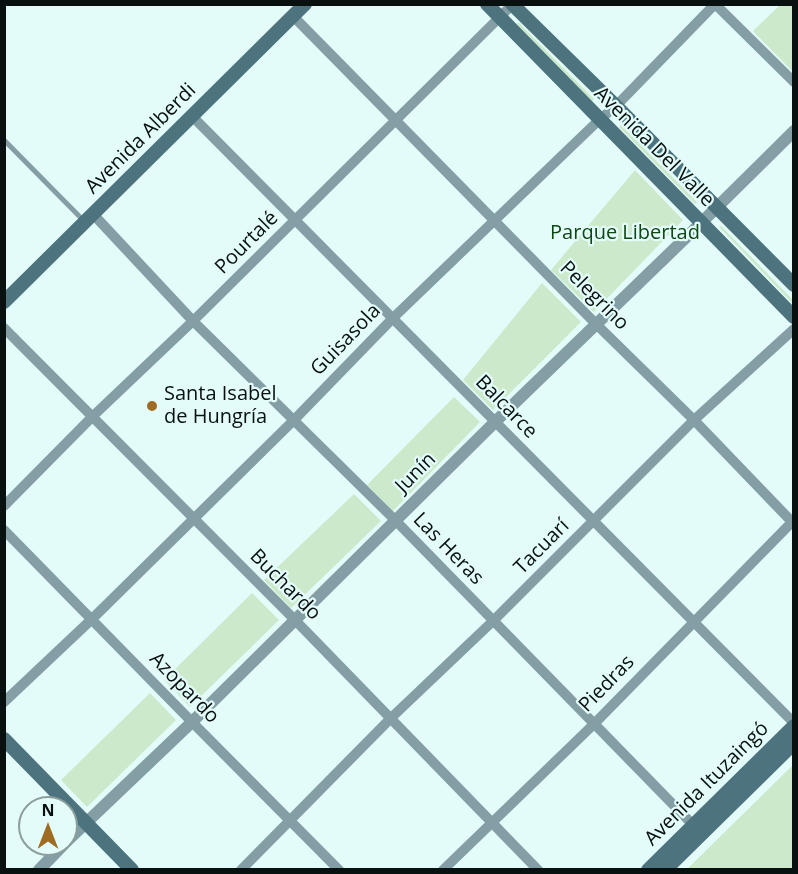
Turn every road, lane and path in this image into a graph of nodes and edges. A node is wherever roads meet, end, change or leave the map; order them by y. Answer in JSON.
{"nodes":[{"id":1,"x":305,"y":4,"type":"edge"},
{"id":2,"x":487,"y":4,"type":"edge"},
{"id":3,"x":715,"y":4,"type":"edge"},
{"id":4,"x":513,"y":5,"type":"edge"},
{"id":5,"x":292,"y":16,"type":"junction"},
{"id":6,"x":499,"y":18,"type":"junction"},
{"id":7,"x":794,"y":82,"type":"edge"},
{"id":8,"x":616,"y":106,"type":"junction"},
{"id":9,"x":192,"y":116,"type":"junction"},
{"id":10,"x":599,"y":120,"type":"junction"},
{"id":11,"x":395,"y":121,"type":"junction"},
{"id":12,"x":794,"y":131,"type":"edge"},
{"id":13,"x":4,"y":140,"type":"edge"},
{"id":14,"x":716,"y":207,"type":"junction"},
{"id":15,"x":89,"y":218,"type":"junction"},
{"id":16,"x":296,"y":220,"type":"junction"},
{"id":17,"x":494,"y":220,"type":"junction"},
{"id":18,"x":701,"y":223,"type":"junction"},
{"id":19,"x":794,"y":285,"type":"edge"},
{"id":20,"x":4,"y":302,"type":"edge"},
{"id":21,"x":393,"y":317,"type":"junction"},
{"id":22,"x":794,"y":317,"type":"edge"},
{"id":23,"x":193,"y":321,"type":"junction"},
{"id":24,"x":596,"y":324,"type":"junction"},
{"id":25,"x":4,"y":328,"type":"edge"},
{"id":26,"x":794,"y":329,"type":"edge"},
{"id":27,"x":92,"y":417,"type":"junction"},
{"id":28,"x":294,"y":420,"type":"junction"},
{"id":29,"x":694,"y":420,"type":"junction"},
{"id":30,"x":495,"y":422,"type":"junction"},
{"id":31,"x":4,"y":506,"type":"edge"},
{"id":32,"x":194,"y":518,"type":"junction"},
{"id":33,"x":396,"y":521,"type":"junction"},
{"id":34,"x":594,"y":521,"type":"junction"},
{"id":35,"x":793,"y":522,"type":"edge"},
{"id":36,"x":4,"y":530,"type":"edge"},
{"id":37,"x":92,"y":619,"type":"junction"},
{"id":38,"x":294,"y":619,"type":"junction"},
{"id":39,"x":493,"y":621,"type":"junction"},
{"id":40,"x":693,"y":621,"type":"junction"},
{"id":41,"x":4,"y":702,"type":"edge"},
{"id":42,"x":391,"y":718,"type":"junction"},
{"id":43,"x":192,"y":722,"type":"junction"},
{"id":44,"x":594,"y":724,"type":"junction"},
{"id":45,"x":794,"y":724,"type":"edge"},
{"id":46,"x":4,"y":739,"type":"edge"},
{"id":47,"x":794,"y":743,"type":"edge"},
{"id":48,"x":290,"y":820,"type":"junction"},
{"id":49,"x":85,"y":822,"type":"junction"},
{"id":50,"x":491,"y":822,"type":"junction"},
{"id":51,"x":78,"y":829,"type":"edge"},
{"id":52,"x":697,"y":830,"type":"junction"},
{"id":53,"x":52,"y":856,"type":"edge"},
{"id":54,"x":39,"y":870,"type":"edge"},
{"id":55,"x":132,"y":870,"type":"edge"},
{"id":56,"x":241,"y":870,"type":"edge"},
{"id":57,"x":339,"y":870,"type":"edge"},
{"id":58,"x":443,"y":870,"type":"edge"},
{"id":59,"x":538,"y":870,"type":"edge"},
{"id":60,"x":648,"y":870,"type":"edge"},
{"id":61,"x":665,"y":870,"type":"edge"}],
"edges":[{"from":1,"to":5,"type":"main road","name":"Avenida Alberdi"},
{"from":2,"to":6,"type":"main road","name":"Avenida Del Valle"},
{"from":3,"to":7,"type":"street"},
{"from":3,"to":8,"type":"street","name":"Guisasola"},
{"from":4,"to":6,"type":"street","name":"Pourtalé"},
{"from":4,"to":8,"type":"main road","name":"Avenida Del Valle"},
{"from":5,"to":9,"type":"main road","name":"Avenida Alberdi"},
{"from":5,"to":11,"type":"street","name":"Pelegrino"},
{"from":6,"to":10,"type":"main road","name":"Avenida Del Valle"},
{"from":6,"to":11,"type":"street","name":"Pourtalé"},
{"from":8,"to":10,"type":"street","name":"Guisasola"},
{"from":8,"to":14,"type":"main road","name":"Avenida Del Valle"},
{"from":9,"to":15,"type":"main road","name":"Avenida Alberdi"},
{"from":9,"to":16,"type":"street","name":"Balcarce"},
{"from":10,"to":17,"type":"street","name":"Guisasola"},
{"from":10,"to":18,"type":"main road","name":"Avenida Del Valle"},
{"from":11,"to":16,"type":"street","name":"Pourtalé"},
{"from":11,"to":17,"type":"street","name":"Pelegrino"},
{"from":12,"to":14,"type":"street","name":"Junín"},
{"from":13,"to":15,"type":"lane"},
{"from":14,"to":18,"type":"street","name":"Junín"},
{"from":14,"to":19,"type":"main road","name":"Avenida Del Valle"},
{"from":15,"to":20,"type":"main road","name":"Avenida Alberdi"},
{"from":15,"to":23,"type":"street","name":"Las Heras"},
{"from":16,"to":21,"type":"street","name":"Balcarce"},
{"from":16,"to":23,"type":"street","name":"Pourtalé"},
{"from":17,"to":21,"type":"street","name":"Guisasola"},
{"from":17,"to":24,"type":"street","name":"Pelegrino"},
{"from":18,"to":22,"type":"main road","name":"Avenida Del Valle"},
{"from":18,"to":24,"type":"street","name":"Junín"},
{"from":21,"to":28,"type":"street","name":"Guisasola"},
{"from":21,"to":30,"type":"street","name":"Balcarce"},
{"from":23,"to":27,"type":"street","name":"Pourtalé"},
{"from":23,"to":28,"type":"street","name":"Las Heras"},
{"from":24,"to":29,"type":"street","name":"Pelegrino"},
{"from":24,"to":30,"type":"street","name":"Junín"},
{"from":25,"to":27,"type":"street","name":"Buchardo"},
{"from":26,"to":29,"type":"street","name":"Tacuarí"},
{"from":27,"to":31,"type":"street","name":"Pourtalé"},
{"from":27,"to":32,"type":"street","name":"Buchardo"},
{"from":28,"to":32,"type":"street","name":"Guisasola"},
{"from":28,"to":33,"type":"street","name":"Las Heras"},
{"from":29,"to":34,"type":"street","name":"Tacuarí"},
{"from":29,"to":35,"type":"street","name":"Pelegrino"},
{"from":30,"to":33,"type":"street","name":"Junín"},
{"from":30,"to":34,"type":"street","name":"Balcarce"},
{"from":32,"to":37,"type":"street","name":"Guisasola"},
{"from":32,"to":38,"type":"street","name":"Buchardo"},
{"from":33,"to":38,"type":"street","name":"Junín"},
{"from":33,"to":39,"type":"street","name":"Las Heras"},
{"from":34,"to":39,"type":"street","name":"Tacuarí"},
{"from":34,"to":40,"type":"street","name":"Balcarce"},
{"from":35,"to":40,"type":"street","name":"Piedras"},
{"from":36,"to":37,"type":"street","name":"Azopardo"},
{"from":37,"to":41,"type":"street","name":"Guisasola"},
{"from":37,"to":43,"type":"street","name":"Azopardo"},
{"from":38,"to":42,"type":"street","name":"Buchardo"},
{"from":38,"to":43,"type":"street","name":"Junín"},
{"from":39,"to":42,"type":"street","name":"Tacuarí"},
{"from":39,"to":44,"type":"street","name":"Las Heras"},
{"from":40,"to":44,"type":"street","name":"Piedras"},
{"from":40,"to":45,"type":"street","name":"Balcarce"},
{"from":42,"to":48,"type":"street","name":"Tacuarí"},
{"from":42,"to":50,"type":"street","name":"Buchardo"},
{"from":43,"to":48,"type":"street","name":"Azopardo"},
{"from":43,"to":49,"type":"street","name":"Junín"},
{"from":44,"to":50,"type":"street","name":"Piedras"},
{"from":44,"to":52,"type":"street","name":"Las Heras"},
{"from":45,"to":52,"type":"main road","name":"Avenida Ituzaingó"},
{"from":46,"to":49,"type":"main road"},
{"from":47,"to":52,"type":"main road","name":"Avenida Ituzaingó"},
{"from":48,"to":56,"type":"street","name":"Tacuarí"},
{"from":48,"to":57,"type":"street","name":"Azopardo"},
{"from":49,"to":51,"type":"street","name":"Junín"},
{"from":49,"to":55,"type":"main road"},
{"from":50,"to":58,"type":"street","name":"Piedras"},
{"from":50,"to":59,"type":"street","name":"Buchardo"},
{"from":52,"to":60,"type":"main road","name":"Avenida Ituzaingó"},
{"from":52,"to":61,"type":"main road","name":"Avenida Ituzaingó"},
{"from":53,"to":54,"type":"street","name":"Junín"}]}
